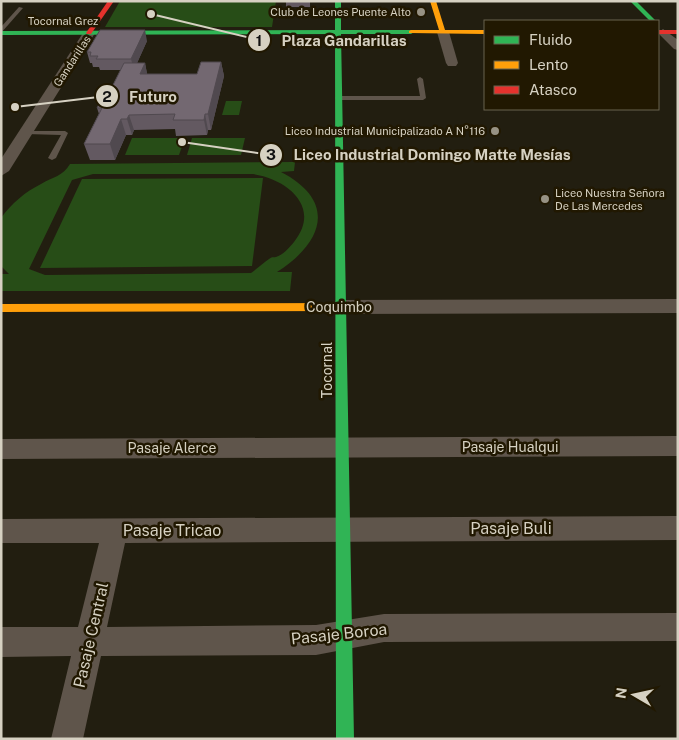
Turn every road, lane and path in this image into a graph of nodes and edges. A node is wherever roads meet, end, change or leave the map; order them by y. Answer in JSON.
{"nodes":[{"id":1,"x":111,"y":1,"type":"edge"},
{"id":2,"x":338,"y":1,"type":"edge"},
{"id":3,"x":433,"y":1,"type":"edge"},
{"id":4,"x":633,"y":1,"type":"edge"},
{"id":5,"x":21,"y":8,"type":"dead end"},
{"id":6,"x":652,"y":20,"type":"edge"},
{"id":7,"x":660,"y":30,"type":"edge"},
{"id":8,"x":1,"y":32,"type":"edge"},
{"id":9,"x":338,"y":32,"type":"junction"},
{"id":10,"x":443,"y":32,"type":"junction"},
{"id":11,"x":484,"y":32,"type":"edge"},
{"id":12,"x":678,"y":32,"type":"edge"},
{"id":13,"x":90,"y":33,"type":"junction"},
{"id":14,"x":678,"y":47,"type":"edge"},
{"id":15,"x":452,"y":63,"type":"dead end"},
{"id":16,"x":420,"y":79,"type":"dead end"},
{"id":17,"x":338,"y":98,"type":"junction"},
{"id":18,"x":26,"y":132,"type":"junction"},
{"id":19,"x":52,"y":158,"type":"dead end"},
{"id":20,"x":1,"y":171,"type":"edge"},
{"id":21,"x":678,"y":306,"type":"edge"},
{"id":22,"x":342,"y":307,"type":"junction"},
{"id":23,"x":1,"y":308,"type":"edge"},
{"id":24,"x":678,"y":446,"type":"edge"},
{"id":25,"x":343,"y":447,"type":"junction"},
{"id":26,"x":1,"y":449,"type":"edge"},
{"id":27,"x":344,"y":528,"type":"junction"},
{"id":28,"x":678,"y":528,"type":"edge"},
{"id":29,"x":115,"y":530,"type":"junction"},
{"id":30,"x":1,"y":531,"type":"edge"},
{"id":31,"x":678,"y":627,"type":"edge"},
{"id":32,"x":344,"y":635,"type":"junction"},
{"id":33,"x":1,"y":642,"type":"edge"},
{"id":34,"x":89,"y":642,"type":"junction"},
{"id":35,"x":67,"y":739,"type":"edge"},
{"id":36,"x":345,"y":739,"type":"edge"}],
"edges":[{"from":1,"to":13,"type":"street","name":"Gandarillas"},
{"from":2,"to":9,"type":"street","name":"Tocornal"},
{"from":3,"to":10,"type":"street"},
{"from":4,"to":6,"type":"street"},
{"from":5,"to":8,"type":"lane"},
{"from":7,"to":12,"type":"street"},
{"from":7,"to":14,"type":"street"},
{"from":8,"to":13,"type":"street","name":"Tocornal Grez"},
{"from":9,"to":10,"type":"street","name":"Tocornal Grez"},
{"from":9,"to":13,"type":"street","name":"Tocornal Grez"},
{"from":9,"to":17,"type":"street","name":"Tocornal"},
{"from":10,"to":11,"type":"street","name":"Tocornal Grez"},
{"from":10,"to":15,"type":"street"},
{"from":13,"to":18,"type":"street","name":"Gandarillas"},
{"from":16,"to":17,"type":"lane"},
{"from":17,"to":22,"type":"street","name":"Tocornal"},
{"from":18,"to":19,"type":"lane"},
{"from":18,"to":20,"type":"street","name":"Gandarillas"},
{"from":21,"to":22,"type":"street","name":"Coquimbo"},
{"from":22,"to":23,"type":"street","name":"Coquimbo"},
{"from":22,"to":25,"type":"street","name":"Tocornal"},
{"from":24,"to":25,"type":"street","name":"Pasaje Hualqui"},
{"from":25,"to":26,"type":"street","name":"Pasaje Alerce"},
{"from":25,"to":27,"type":"street","name":"Tocornal"},
{"from":27,"to":28,"type":"street","name":"Pasaje Buli"},
{"from":27,"to":29,"type":"street","name":"Pasaje Tricao"},
{"from":27,"to":32,"type":"street","name":"Tocornal"},
{"from":29,"to":30,"type":"street","name":"Pasaje Tricao"},
{"from":29,"to":34,"type":"street","name":"Pasaje Central"},
{"from":31,"to":32,"type":"street","name":"Pasaje Boroa"},
{"from":32,"to":34,"type":"street","name":"Pasaje Boroa"},
{"from":32,"to":36,"type":"street","name":"Tocornal"},
{"from":33,"to":34,"type":"street","name":"Pasaje Boroa"},
{"from":34,"to":35,"type":"street","name":"Pasaje Central"}]}
